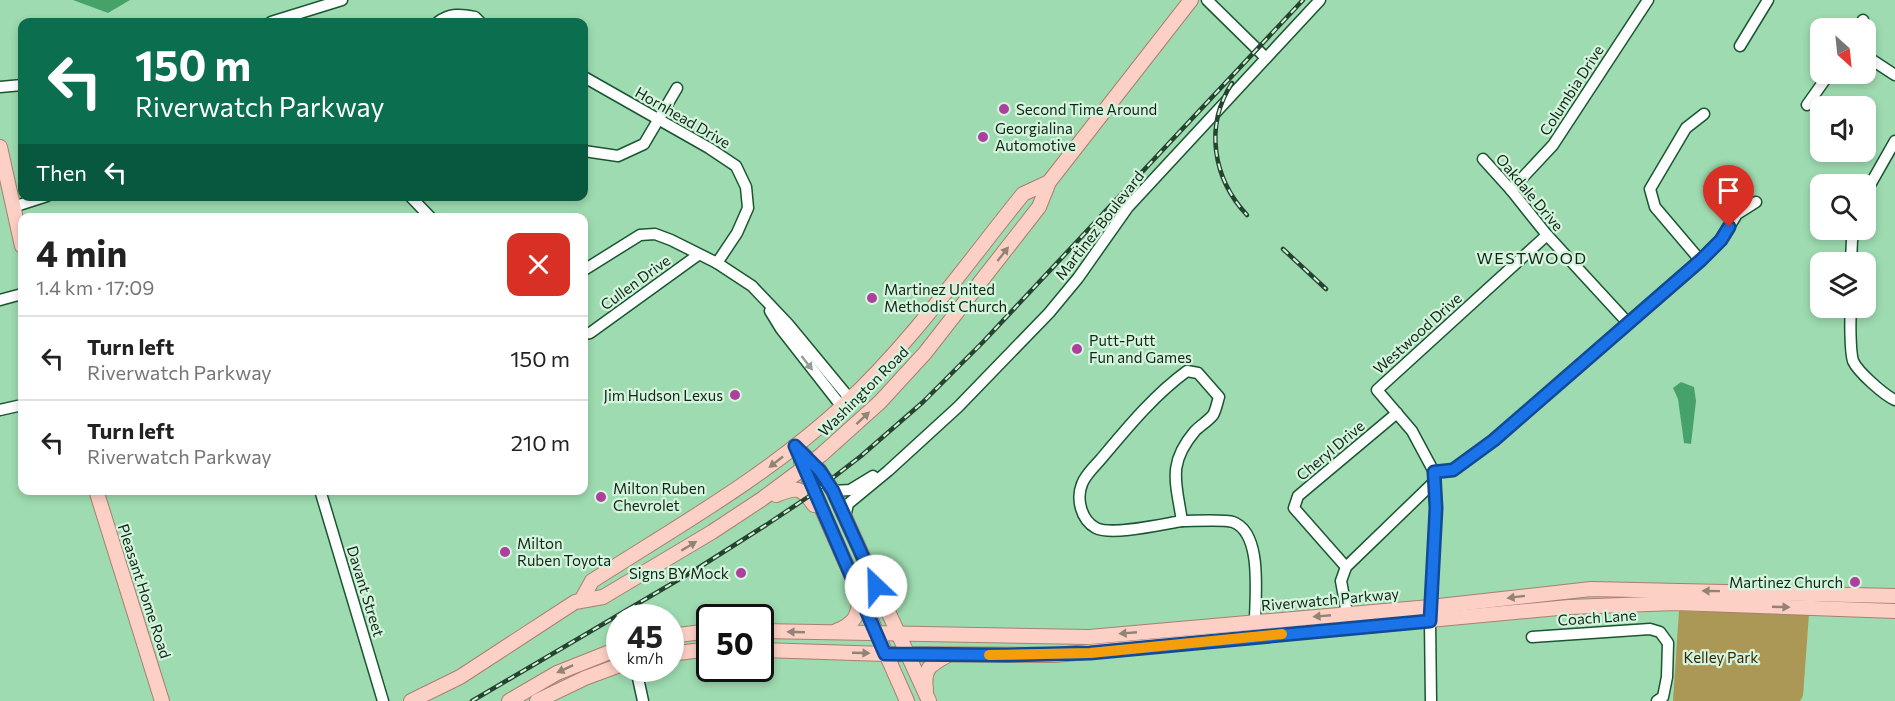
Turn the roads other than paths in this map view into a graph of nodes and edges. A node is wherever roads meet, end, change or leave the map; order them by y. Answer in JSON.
{"nodes":[{"id":1,"x":342,"y":0,"type":"edge"},
{"id":2,"x":1191,"y":0,"type":"edge"},
{"id":3,"x":1207,"y":0,"type":"edge"},
{"id":4,"x":1320,"y":0,"type":"edge"},
{"id":5,"x":1648,"y":0,"type":"edge"},
{"id":6,"x":1768,"y":0,"type":"edge"},
{"id":7,"x":294,"y":18,"type":"edge"},
{"id":8,"x":443,"y":18,"type":"edge"},
{"id":9,"x":477,"y":18,"type":"edge"},
{"id":10,"x":1740,"y":46,"type":"dead end"},
{"id":11,"x":1266,"y":58,"type":"junction"},
{"id":12,"x":1876,"y":63,"type":"edge"},
{"id":13,"x":1895,"y":75,"type":"edge"},
{"id":14,"x":588,"y":79,"type":"edge"},
{"id":15,"x":1822,"y":84,"type":"edge"},
{"id":16,"x":18,"y":85,"type":"edge"},
{"id":17,"x":0,"y":87,"type":"edge"},
{"id":18,"x":677,"y":88,"type":"dead end"},
{"id":19,"x":1807,"y":105,"type":"dead end"},
{"id":20,"x":1704,"y":114,"type":"dead end"},
{"id":21,"x":658,"y":119,"type":"junction"},
{"id":22,"x":1895,"y":141,"type":"edge"},
{"id":23,"x":0,"y":147,"type":"edge"},
{"id":24,"x":588,"y":152,"type":"edge"},
{"id":25,"x":1483,"y":159,"type":"dead end"},
{"id":26,"x":1876,"y":174,"type":"edge"},
{"id":27,"x":1049,"y":182,"type":"junction"},
{"id":28,"x":1511,"y":190,"type":"junction"},
{"id":29,"x":415,"y":201,"type":"edge"},
{"id":30,"x":8,"y":202,"type":"edge"},
{"id":31,"x":1756,"y":202,"type":"dead end"},
{"id":32,"x":426,"y":213,"type":"edge"},
{"id":33,"x":18,"y":233,"type":"edge"},
{"id":34,"x":1547,"y":236,"type":"junction"},
{"id":35,"x":698,"y":255,"type":"junction"},
{"id":36,"x":1701,"y":260,"type":"junction"},
{"id":37,"x":717,"y":263,"type":"junction"},
{"id":38,"x":588,"y":267,"type":"edge"},
{"id":39,"x":18,"y":295,"type":"edge"},
{"id":40,"x":0,"y":300,"type":"edge"},
{"id":41,"x":1852,"y":318,"type":"edge"},
{"id":42,"x":1628,"y":323,"type":"junction"},
{"id":43,"x":588,"y":333,"type":"edge"},
{"id":44,"x":1895,"y":400,"type":"edge"},
{"id":45,"x":846,"y":403,"type":"junction"},
{"id":46,"x":18,"y":406,"type":"edge"},
{"id":47,"x":0,"y":410,"type":"edge"},
{"id":48,"x":1397,"y":413,"type":"junction"},
{"id":49,"x":840,"y":438,"type":"junction"},
{"id":50,"x":795,"y":446,"type":"junction"},
{"id":51,"x":896,"y":462,"type":"junction"},
{"id":52,"x":807,"y":465,"type":"junction"},
{"id":53,"x":1435,"y":476,"type":"junction"},
{"id":54,"x":833,"y":491,"type":"junction"},
{"id":55,"x":98,"y":495,"type":"edge"},
{"id":56,"x":321,"y":495,"type":"edge"},
{"id":57,"x":762,"y":500,"type":"junction"},
{"id":58,"x":822,"y":512,"type":"junction"},
{"id":59,"x":845,"y":517,"type":"junction"},
{"id":60,"x":1182,"y":521,"type":"junction"},
{"id":61,"x":1346,"y":567,"type":"junction"},
{"id":62,"x":859,"y":594,"type":"junction"},
{"id":63,"x":1895,"y":596,"type":"edge"},
{"id":64,"x":582,"y":599,"type":"junction"},
{"id":65,"x":1895,"y":611,"type":"edge"},
{"id":66,"x":1347,"y":613,"type":"junction"},
{"id":67,"x":1430,"y":614,"type":"junction"},
{"id":68,"x":1255,"y":622,"type":"junction"},
{"id":69,"x":774,"y":631,"type":"edge"},
{"id":70,"x":834,"y":633,"type":"junction"},
{"id":71,"x":876,"y":633,"type":"junction"},
{"id":72,"x":897,"y":633,"type":"junction"},
{"id":73,"x":1532,"y":637,"type":"dead end"},
{"id":74,"x":774,"y":650,"type":"edge"},
{"id":75,"x":950,"y":653,"type":"junction"},
{"id":76,"x":606,"y":654,"type":"edge"},
{"id":77,"x":885,"y":654,"type":"junction"},
{"id":78,"x":906,"y":654,"type":"junction"},
{"id":79,"x":606,"y":670,"type":"edge"},
{"id":80,"x":639,"y":682,"type":"edge"},
{"id":81,"x":927,"y":698,"type":"edge"},
{"id":82,"x":162,"y":701,"type":"edge"},
{"id":83,"x":383,"y":701,"type":"edge"},
{"id":84,"x":411,"y":701,"type":"edge"},
{"id":85,"x":509,"y":701,"type":"edge"},
{"id":86,"x":537,"y":701,"type":"edge"},
{"id":87,"x":643,"y":701,"type":"edge"},
{"id":88,"x":907,"y":701,"type":"edge"},
{"id":89,"x":1431,"y":701,"type":"edge"},
{"id":90,"x":1657,"y":701,"type":"edge"}],
"edges":[{"from":1,"to":7,"type":"street"},
{"from":2,"to":27,"type":"main road","name":"Washington Road"},
{"from":3,"to":11,"type":"street"},
{"from":4,"to":11,"type":"street","name":"Martinez Boulevard"},
{"from":5,"to":28,"type":"street","name":"Columbia Drive"},
{"from":6,"to":10,"type":"street"},
{"from":8,"to":9,"type":"street"},
{"from":11,"to":51,"type":"street","name":"Martinez Boulevard"},
{"from":12,"to":13,"type":"street"},
{"from":14,"to":21,"type":"street","name":"Hornhead Drive"},
{"from":15,"to":19,"type":"street"},
{"from":16,"to":17,"type":"street"},
{"from":18,"to":21,"type":"street"},
{"from":20,"to":36,"type":"street"},
{"from":21,"to":24,"type":"street"},
{"from":21,"to":37,"type":"street","name":"Hornhead Drive"},
{"from":22,"to":26,"type":"street"},
{"from":23,"to":30,"type":"main road"},
{"from":25,"to":28,"type":"street","name":"Oakdale Drive"},
{"from":27,"to":45,"type":"main road","name":"Washington Road"},
{"from":49,"to":27,"type":"main road","name":"Washington Road","one_way":true},
{"from":28,"to":34,"type":"street","name":"Oakdale Drive"},
{"from":29,"to":32,"type":"street"},
{"from":30,"to":33,"type":"main road"},
{"from":31,"to":36,"type":"street"},
{"from":34,"to":42,"type":"street","name":"Oakdale Drive"},
{"from":34,"to":48,"type":"street","name":"Westwood Drive"},
{"from":35,"to":37,"type":"street"},
{"from":35,"to":38,"type":"street"},
{"from":35,"to":43,"type":"street","name":"Cullen Drive"},
{"from":36,"to":42,"type":"street"},
{"from":37,"to":45,"type":"street"},
{"from":39,"to":40,"type":"street"},
{"from":41,"to":44,"type":"street"},
{"from":42,"to":53,"type":"street"},
{"from":45,"to":50,"type":"main road","name":"Washington Road"},
{"from":46,"to":47,"type":"street"},
{"from":48,"to":53,"type":"street","name":"Westwood Drive"},
{"from":48,"to":61,"type":"street","name":"Cheryl Drive"},
{"from":49,"to":52,"type":"main road","name":"Washington Road"},
{"from":49,"to":54,"type":"main road"},
{"from":50,"to":52,"type":"main road"},
{"from":50,"to":64,"type":"main road","name":"Washington Road","one_way":true},
{"from":51,"to":54,"type":"street","name":"Martinez Boulevard"},
{"from":51,"to":59,"type":"street","name":"Martinez Boulevard"},
{"from":52,"to":54,"type":"main road"},
{"from":52,"to":57,"type":"main road","name":"Washington Road"},
{"from":52,"to":58,"type":"main road"},
{"from":53,"to":61,"type":"street"},
{"from":53,"to":67,"type":"street","name":"Westwood Drive"},
{"from":54,"to":59,"type":"main road"},
{"from":55,"to":82,"type":"main road","name":"Pleasant Home Road"},
{"from":56,"to":83,"type":"street","name":"Davant Street"},
{"from":57,"to":58,"type":"main road"},
{"from":64,"to":57,"type":"main road","name":"Washington Road","one_way":true},
{"from":58,"to":62,"type":"main road"},
{"from":59,"to":72,"type":"main road"},
{"from":60,"to":60,"type":"street"},
{"from":60,"to":68,"type":"street"},
{"from":61,"to":66,"type":"street"},
{"from":62,"to":70,"type":"main road"},
{"from":62,"to":71,"type":"main road"},
{"from":63,"to":67,"type":"main road","name":"Riverwatch Parkway","one_way":true},
{"from":64,"to":84,"type":"main road","name":"Washington Road"},
{"from":67,"to":65,"type":"main road","name":"Riverwatch Parkway","one_way":true},
{"from":66,"to":67,"type":"main road","name":"Riverwatch Parkway"},
{"from":66,"to":68,"type":"main road","name":"Riverwatch Parkway","one_way":true},
{"from":67,"to":75,"type":"main road","name":"Riverwatch Parkway"},
{"from":67,"to":89,"type":"street","name":"Westwood Drive"},
{"from":68,"to":72,"type":"main road","name":"Riverwatch Parkway","one_way":true},
{"from":70,"to":69,"type":"main road","name":"Riverwatch Parkway","one_way":true},
{"from":70,"to":71,"type":"main road","name":"Riverwatch Parkway"},
{"from":71,"to":72,"type":"main road","name":"Riverwatch Parkway"},
{"from":71,"to":77,"type":"main road"},
{"from":72,"to":78,"type":"main road"},
{"from":73,"to":90,"type":"street","name":"Coach Lane"},
{"from":74,"to":77,"type":"main road","name":"Riverwatch Parkway","one_way":true},
{"from":75,"to":78,"type":"main road","name":"Riverwatch Parkway"},
{"from":75,"to":81,"type":"main road"},
{"from":76,"to":85,"type":"main road","one_way":true},
{"from":77,"to":78,"type":"main road","name":"Riverwatch Parkway"},
{"from":77,"to":88,"type":"main road"},
{"from":78,"to":81,"type":"main road"},
{"from":79,"to":86,"type":"main road"},
{"from":80,"to":87,"type":"street"}]}
